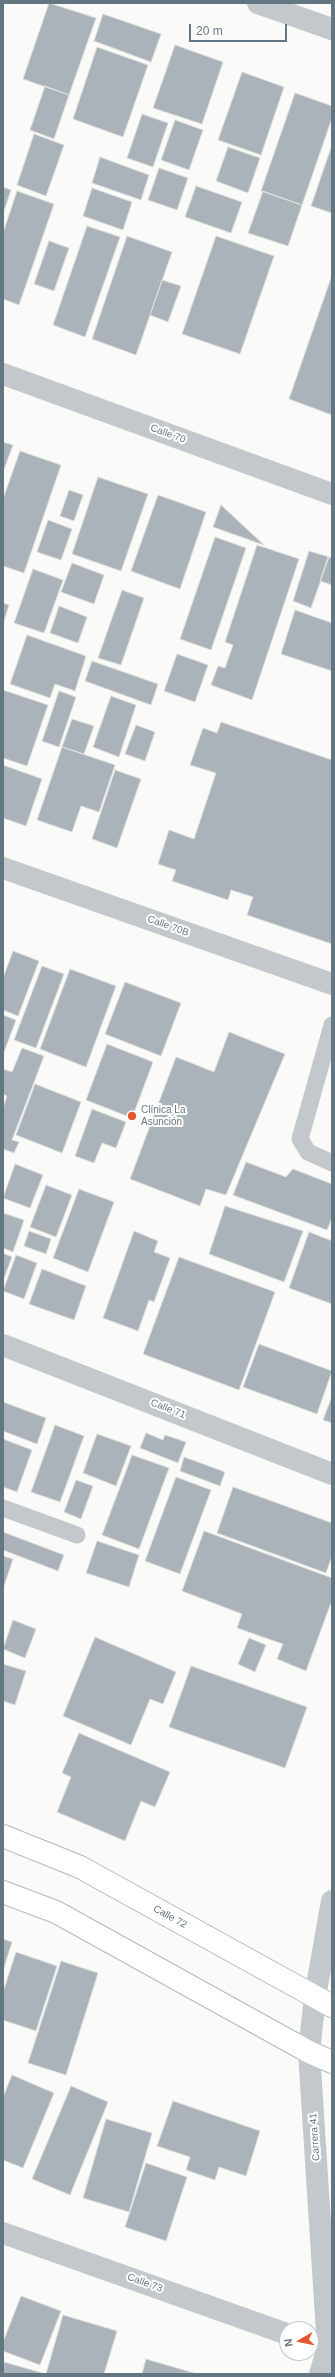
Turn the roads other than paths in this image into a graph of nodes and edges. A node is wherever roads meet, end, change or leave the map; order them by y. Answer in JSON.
{"nodes":[{"id":1,"x":258,"y":3,"type":"edge"},
{"id":2,"x":332,"y":30,"type":"edge"},
{"id":3,"x":3,"y":374,"type":"edge"},
{"id":4,"x":332,"y":494,"type":"edge"},
{"id":5,"x":3,"y":868,"type":"edge"},
{"id":6,"x":332,"y":984,"type":"edge"},
{"id":7,"x":332,"y":1025,"type":"edge"},
{"id":8,"x":332,"y":1163,"type":"edge"},
{"id":9,"x":3,"y":1345,"type":"edge"},
{"id":10,"x":332,"y":1474,"type":"edge"},
{"id":11,"x":3,"y":1508,"type":"edge"},
{"id":12,"x":78,"y":1535,"type":"dead end"},
{"id":13,"x":3,"y":1836,"type":"edge"},
{"id":14,"x":3,"y":1892,"type":"edge"},
{"id":15,"x":332,"y":1901,"type":"edge"},
{"id":16,"x":324,"y":2002,"type":"edge"},
{"id":17,"x":310,"y":2052,"type":"junction"},
{"id":18,"x":332,"y":2062,"type":"edge"},
{"id":19,"x":3,"y":2233,"type":"edge"},
{"id":20,"x":279,"y":2331,"type":"edge"},
{"id":21,"x":324,"y":2347,"type":"edge"},
{"id":22,"x":320,"y":2374,"type":"edge"}],
"edges":[{"from":1,"to":2,"type":"street"},
{"from":3,"to":4,"type":"street","name":"Calle 70"},
{"from":5,"to":6,"type":"street","name":"Calle 70B"},
{"from":7,"to":8,"type":"lane"},
{"from":9,"to":10,"type":"street","name":"Calle 71"},
{"from":11,"to":12,"type":"lane"},
{"from":13,"to":16,"type":"main road","name":"Calle 72"},
{"from":14,"to":17,"type":"main road"},
{"from":15,"to":16,"type":"street","name":"Carrera 41"},
{"from":16,"to":17,"type":"street","name":"Carrera 41"},
{"from":17,"to":18,"type":"main road"},
{"from":17,"to":21,"type":"street","name":"Carrera 41"},
{"from":19,"to":20,"type":"street","name":"Calle 73"},
{"from":21,"to":22,"type":"street","name":"Carrera 41"}]}
